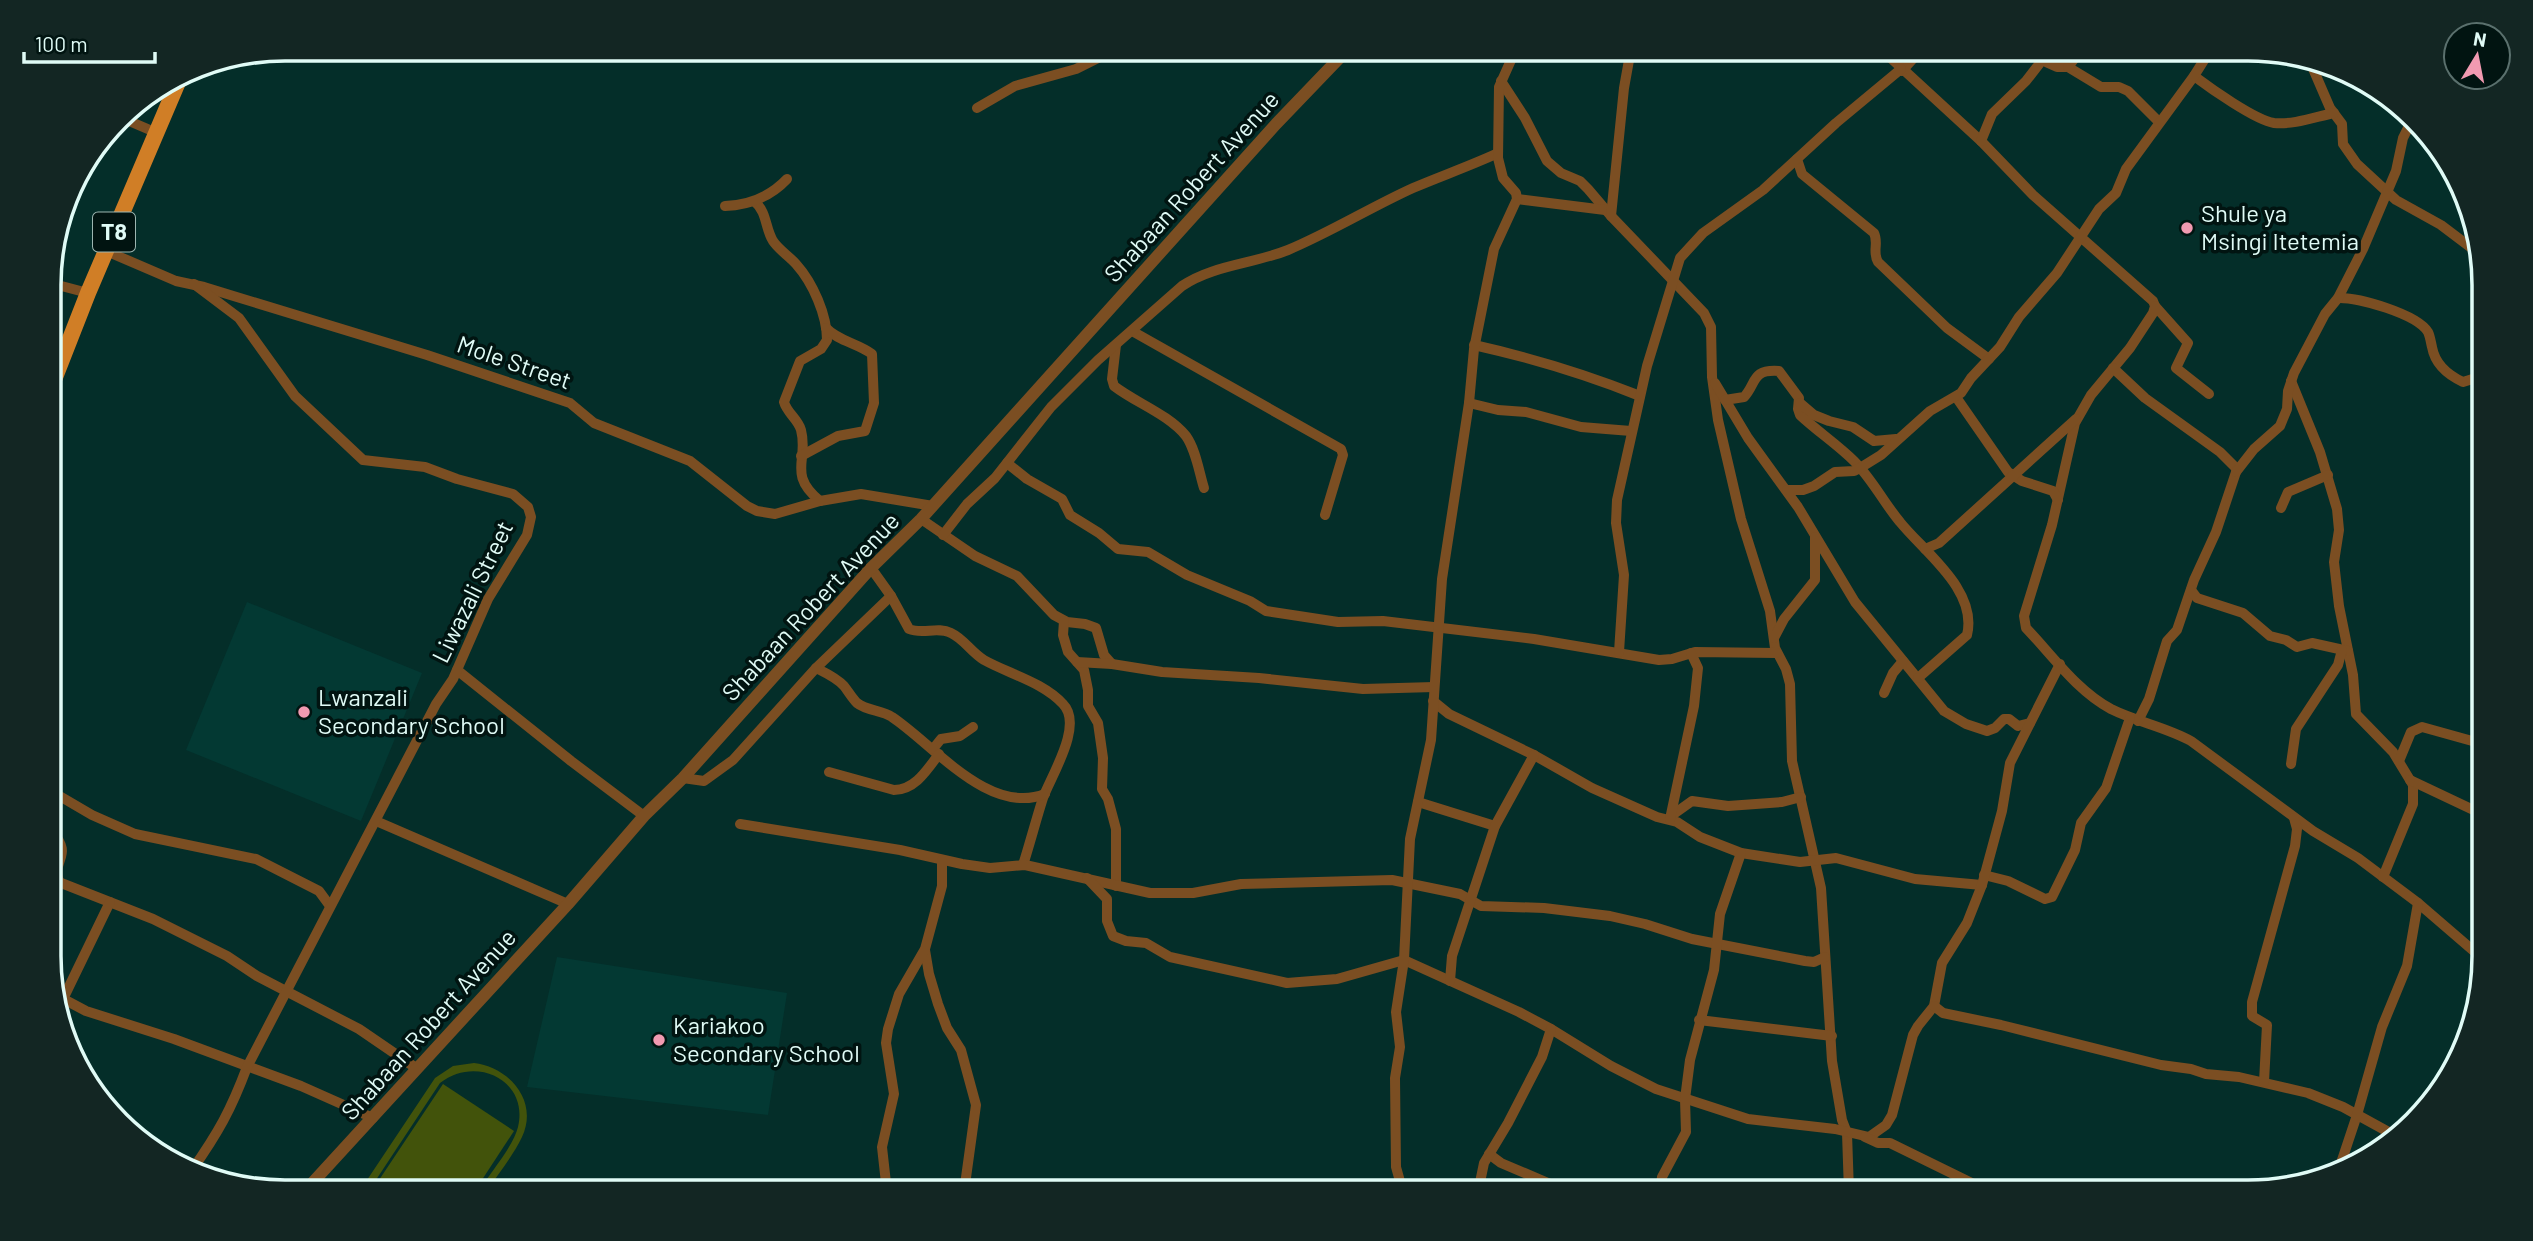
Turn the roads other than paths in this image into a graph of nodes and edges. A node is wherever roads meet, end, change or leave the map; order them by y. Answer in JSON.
{"nodes":[{"id":1,"x":1092,"y":61,"type":"edge"},
{"id":2,"x":1336,"y":61,"type":"edge"},
{"id":3,"x":1511,"y":61,"type":"edge"},
{"id":4,"x":1628,"y":61,"type":"edge"},
{"id":5,"x":1893,"y":61,"type":"edge"},
{"id":6,"x":1911,"y":61,"type":"edge"},
{"id":7,"x":2042,"y":61,"type":"edge"},
{"id":8,"x":2049,"y":61,"type":"edge"},
{"id":9,"x":2073,"y":61,"type":"edge"},
{"id":10,"x":2203,"y":61,"type":"edge"},
{"id":11,"x":2068,"y":67,"type":"junction"},
{"id":12,"x":1902,"y":70,"type":"junction"},
{"id":13,"x":2315,"y":72,"type":"edge"},
{"id":14,"x":2194,"y":76,"type":"junction"},
{"id":15,"x":1501,"y":81,"type":"junction"},
{"id":16,"x":175,"y":90,"type":"edge"},
{"id":17,"x":977,"y":108,"type":"dead end"},
{"id":18,"x":2334,"y":113,"type":"junction"},
{"id":19,"x":132,"y":122,"type":"edge"},
{"id":20,"x":2159,"y":122,"type":"junction"},
{"id":21,"x":2408,"y":129,"type":"edge"},
{"id":22,"x":158,"y":133,"type":"junction"},
{"id":23,"x":1981,"y":141,"type":"junction"},
{"id":24,"x":1498,"y":153,"type":"junction"},
{"id":25,"x":1797,"y":159,"type":"junction"},
{"id":26,"x":788,"y":179,"type":"dead end"},
{"id":27,"x":2387,"y":193,"type":"junction"},
{"id":28,"x":1517,"y":199,"type":"junction"},
{"id":29,"x":755,"y":202,"type":"junction"},
{"id":30,"x":725,"y":206,"type":"dead end"},
{"id":31,"x":1608,"y":213,"type":"junction"},
{"id":32,"x":2082,"y":237,"type":"junction"},
{"id":33,"x":2468,"y":245,"type":"edge"},
{"id":34,"x":106,"y":251,"type":"junction"},
{"id":35,"x":1673,"y":281,"type":"junction"},
{"id":36,"x":194,"y":284,"type":"junction"},
{"id":37,"x":62,"y":286,"type":"edge"},
{"id":38,"x":88,"y":293,"type":"junction"},
{"id":39,"x":2338,"y":298,"type":"junction"},
{"id":40,"x":2155,"y":306,"type":"junction"},
{"id":41,"x":826,"y":328,"type":"junction"},
{"id":42,"x":1132,"y":331,"type":"junction"},
{"id":43,"x":1116,"y":345,"type":"junction"},
{"id":44,"x":1474,"y":345,"type":"junction"},
{"id":45,"x":1989,"y":359,"type":"junction"},
{"id":46,"x":62,"y":360,"type":"edge"},
{"id":47,"x":2113,"y":368,"type":"junction"},
{"id":48,"x":1712,"y":377,"type":"junction"},
{"id":49,"x":2472,"y":380,"type":"edge"},
{"id":50,"x":2291,"y":381,"type":"junction"},
{"id":51,"x":2208,"y":394,"type":"dead end"},
{"id":52,"x":1640,"y":396,"type":"junction"},
{"id":53,"x":1956,"y":397,"type":"junction"},
{"id":54,"x":1725,"y":400,"type":"junction"},
{"id":55,"x":1469,"y":403,"type":"junction"},
{"id":56,"x":1800,"y":403,"type":"junction"},
{"id":57,"x":2077,"y":419,"type":"junction"},
{"id":58,"x":1631,"y":431,"type":"junction"},
{"id":59,"x":1897,"y":439,"type":"junction"},
{"id":60,"x":801,"y":456,"type":"junction"},
{"id":61,"x":1007,"y":463,"type":"junction"},
{"id":62,"x":1860,"y":468,"type":"junction"},
{"id":63,"x":2236,"y":472,"type":"junction"},
{"id":64,"x":2013,"y":475,"type":"junction"},
{"id":65,"x":2328,"y":475,"type":"junction"},
{"id":66,"x":1204,"y":488,"type":"dead end"},
{"id":67,"x":1787,"y":490,"type":"junction"},
{"id":68,"x":2058,"y":500,"type":"junction"},
{"id":69,"x":820,"y":501,"type":"junction"},
{"id":70,"x":933,"y":506,"type":"junction"},
{"id":71,"x":2281,"y":508,"type":"dead end"},
{"id":72,"x":1325,"y":515,"type":"dead end"},
{"id":73,"x":921,"y":519,"type":"junction"},
{"id":74,"x":943,"y":535,"type":"junction"},
{"id":75,"x":1815,"y":536,"type":"junction"},
{"id":76,"x":1925,"y":549,"type":"junction"},
{"id":77,"x":871,"y":568,"type":"junction"},
{"id":78,"x":2191,"y":590,"type":"junction"},
{"id":79,"x":891,"y":596,"type":"junction"},
{"id":80,"x":1064,"y":621,"type":"junction"},
{"id":81,"x":1439,"y":627,"type":"junction"},
{"id":82,"x":1773,"y":638,"type":"junction"},
{"id":83,"x":2345,"y":650,"type":"junction"},
{"id":84,"x":1619,"y":652,"type":"junction"},
{"id":85,"x":1691,"y":653,"type":"junction"},
{"id":86,"x":1777,"y":653,"type":"junction"},
{"id":87,"x":1903,"y":661,"type":"junction"},
{"id":88,"x":1077,"y":662,"type":"junction"},
{"id":89,"x":1112,"y":664,"type":"junction"},
{"id":90,"x":2060,"y":664,"type":"junction"},
{"id":91,"x":816,"y":668,"type":"junction"},
{"id":92,"x":457,"y":670,"type":"junction"},
{"id":93,"x":1918,"y":678,"type":"junction"},
{"id":94,"x":1434,"y":687,"type":"junction"},
{"id":95,"x":1884,"y":693,"type":"dead end"},
{"id":96,"x":1433,"y":701,"type":"junction"},
{"id":97,"x":2134,"y":719,"type":"junction"},
{"id":98,"x":2030,"y":723,"type":"junction"},
{"id":99,"x":973,"y":727,"type":"dead end"},
{"id":100,"x":2472,"y":741,"type":"edge"},
{"id":101,"x":936,"y":752,"type":"junction"},
{"id":102,"x":1534,"y":755,"type":"junction"},
{"id":103,"x":2399,"y":761,"type":"junction"},
{"id":104,"x":2291,"y":764,"type":"dead end"},
{"id":105,"x":829,"y":772,"type":"dead end"},
{"id":106,"x":683,"y":778,"type":"junction"},
{"id":107,"x":2410,"y":780,"type":"junction"},
{"id":108,"x":1045,"y":794,"type":"junction"},
{"id":109,"x":61,"y":797,"type":"edge"},
{"id":110,"x":1801,"y":797,"type":"junction"},
{"id":111,"x":1418,"y":802,"type":"junction"},
{"id":112,"x":2472,"y":809,"type":"edge"},
{"id":113,"x":644,"y":816,"type":"junction"},
{"id":114,"x":2294,"y":817,"type":"junction"},
{"id":115,"x":1670,"y":818,"type":"junction"},
{"id":116,"x":376,"y":821,"type":"junction"},
{"id":117,"x":740,"y":824,"type":"dead end"},
{"id":118,"x":1495,"y":826,"type":"junction"},
{"id":119,"x":1741,"y":853,"type":"junction"},
{"id":120,"x":942,"y":860,"type":"junction"},
{"id":121,"x":1814,"y":862,"type":"junction"},
{"id":122,"x":1023,"y":865,"type":"junction"},
{"id":123,"x":2383,"y":877,"type":"junction"},
{"id":124,"x":1087,"y":878,"type":"junction"},
{"id":125,"x":1983,"y":880,"type":"junction"},
{"id":126,"x":61,"y":882,"type":"edge"},
{"id":127,"x":1408,"y":884,"type":"junction"},
{"id":128,"x":1116,"y":886,"type":"junction"},
{"id":129,"x":1470,"y":900,"type":"junction"},
{"id":130,"x":110,"y":902,"type":"junction"},
{"id":131,"x":2418,"y":903,"type":"junction"},
{"id":132,"x":568,"y":904,"type":"junction"},
{"id":133,"x":330,"y":906,"type":"junction"},
{"id":134,"x":1716,"y":944,"type":"junction"},
{"id":135,"x":925,"y":949,"type":"junction"},
{"id":136,"x":2472,"y":950,"type":"edge"},
{"id":137,"x":1825,"y":957,"type":"junction"},
{"id":138,"x":1404,"y":960,"type":"junction"},
{"id":139,"x":1450,"y":981,"type":"junction"},
{"id":140,"x":63,"y":987,"type":"edge"},
{"id":141,"x":287,"y":991,"type":"junction"},
{"id":142,"x":66,"y":999,"type":"edge"},
{"id":143,"x":1934,"y":1006,"type":"junction"},
{"id":144,"x":1699,"y":1020,"type":"junction"},
{"id":145,"x":1551,"y":1029,"type":"junction"},
{"id":146,"x":1832,"y":1037,"type":"junction"},
{"id":147,"x":247,"y":1067,"type":"junction"},
{"id":148,"x":416,"y":1068,"type":"junction"},
{"id":149,"x":2264,"y":1082,"type":"junction"},
{"id":150,"x":1685,"y":1099,"type":"junction"},
{"id":151,"x":2357,"y":1115,"type":"junction"},
{"id":152,"x":373,"y":1118,"type":"junction"},
{"id":153,"x":2387,"y":1131,"type":"edge"},
{"id":154,"x":1847,"y":1133,"type":"junction"},
{"id":155,"x":1865,"y":1137,"type":"junction"},
{"id":156,"x":1489,"y":1154,"type":"junction"},
{"id":157,"x":2342,"y":1159,"type":"edge"},
{"id":158,"x":198,"y":1162,"type":"edge"},
{"id":159,"x":1399,"y":1179,"type":"edge"},
{"id":160,"x":1480,"y":1179,"type":"edge"},
{"id":161,"x":1542,"y":1179,"type":"edge"},
{"id":162,"x":1662,"y":1179,"type":"edge"},
{"id":163,"x":1849,"y":1179,"type":"edge"},
{"id":164,"x":1964,"y":1179,"type":"edge"},
{"id":165,"x":315,"y":1180,"type":"edge"},
{"id":166,"x":885,"y":1180,"type":"edge"},
{"id":167,"x":966,"y":1180,"type":"edge"}],
"edges":[{"from":1,"to":17,"type":"street"},
{"from":2,"to":70,"type":"street","name":"Shabaan Robert Avenue"},
{"from":3,"to":15,"type":"street"},
{"from":4,"to":31,"type":"street"},
{"from":5,"to":12,"type":"street"},
{"from":6,"to":12,"type":"street"},
{"from":7,"to":23,"type":"street"},
{"from":8,"to":11,"type":"street"},
{"from":9,"to":11,"type":"street"},
{"from":10,"to":14,"type":"street"},
{"from":11,"to":20,"type":"street"},
{"from":12,"to":23,"type":"street"},
{"from":12,"to":25,"type":"street"},
{"from":13,"to":18,"type":"street"},
{"from":14,"to":18,"type":"street"},
{"from":14,"to":20,"type":"street"},
{"from":15,"to":24,"type":"street"},
{"from":15,"to":31,"type":"street"},
{"from":16,"to":22,"type":"highway","number":"T8"},
{"from":18,"to":27,"type":"street"},
{"from":19,"to":22,"type":"street"},
{"from":20,"to":32,"type":"street"},
{"from":21,"to":27,"type":"street"},
{"from":22,"to":34,"type":"highway","number":"T8"},
{"from":23,"to":32,"type":"street"},
{"from":24,"to":28,"type":"street"},
{"from":24,"to":42,"type":"street"},
{"from":25,"to":35,"type":"street"},
{"from":25,"to":45,"type":"street"},
{"from":26,"to":29,"type":"street"},
{"from":27,"to":33,"type":"street"},
{"from":27,"to":39,"type":"street"},
{"from":28,"to":31,"type":"street"},
{"from":28,"to":44,"type":"street"},
{"from":29,"to":30,"type":"street"},
{"from":29,"to":41,"type":"street"},
{"from":31,"to":35,"type":"street"},
{"from":32,"to":40,"type":"street"},
{"from":32,"to":45,"type":"street"},
{"from":34,"to":36,"type":"street","name":"Mole Street"},
{"from":34,"to":38,"type":"highway","number":"T8"},
{"from":35,"to":48,"type":"street"},
{"from":35,"to":52,"type":"street"},
{"from":36,"to":69,"type":"street","name":"Mole Street"},
{"from":36,"to":92,"type":"street","name":"Liwazali Street"},
{"from":37,"to":38,"type":"street"},
{"from":38,"to":46,"type":"highway","number":"T8"},
{"from":39,"to":49,"type":"street"},
{"from":39,"to":50,"type":"street"},
{"from":40,"to":47,"type":"street"},
{"from":40,"to":51,"type":"street"},
{"from":41,"to":60,"type":"street"},
{"from":41,"to":60,"type":"street"},
{"from":42,"to":43,"type":"street"},
{"from":42,"to":72,"type":"street"},
{"from":43,"to":61,"type":"street"},
{"from":43,"to":66,"type":"street"},
{"from":44,"to":52,"type":"street"},
{"from":44,"to":55,"type":"street"},
{"from":45,"to":53,"type":"street"},
{"from":47,"to":57,"type":"street"},
{"from":47,"to":63,"type":"street"},
{"from":48,"to":54,"type":"street"},
{"from":48,"to":82,"type":"street"},
{"from":50,"to":63,"type":"street"},
{"from":50,"to":65,"type":"street"},
{"from":52,"to":58,"type":"street"},
{"from":53,"to":59,"type":"street"},
{"from":53,"to":64,"type":"street"},
{"from":54,"to":56,"type":"street"},
{"from":54,"to":67,"type":"street"},
{"from":55,"to":58,"type":"street"},
{"from":55,"to":81,"type":"street"},
{"from":56,"to":59,"type":"street"},
{"from":56,"to":62,"type":"street"},
{"from":57,"to":64,"type":"street"},
{"from":57,"to":68,"type":"street"},
{"from":58,"to":84,"type":"street"},
{"from":59,"to":62,"type":"street"},
{"from":60,"to":69,"type":"street"},
{"from":61,"to":74,"type":"street"},
{"from":61,"to":81,"type":"street"},
{"from":62,"to":67,"type":"street"},
{"from":62,"to":76,"type":"street"},
{"from":63,"to":78,"type":"street"},
{"from":64,"to":68,"type":"street"},
{"from":64,"to":76,"type":"street"},
{"from":65,"to":71,"type":"street"},
{"from":65,"to":83,"type":"street"},
{"from":67,"to":75,"type":"street"},
{"from":68,"to":90,"type":"street"},
{"from":69,"to":70,"type":"street","name":"Mole Street"},
{"from":70,"to":73,"type":"street","name":"Shabaan Robert Avenue"},
{"from":73,"to":74,"type":"street"},
{"from":73,"to":77,"type":"street","name":"Shabaan Robert Avenue"},
{"from":74,"to":80,"type":"street"},
{"from":75,"to":82,"type":"street"},
{"from":75,"to":87,"type":"street"},
{"from":76,"to":93,"type":"street"},
{"from":77,"to":79,"type":"street"},
{"from":77,"to":106,"type":"street","name":"Shabaan Robert Avenue"},
{"from":78,"to":83,"type":"street"},
{"from":78,"to":97,"type":"street"},
{"from":79,"to":91,"type":"street"},
{"from":79,"to":108,"type":"street"},
{"from":80,"to":88,"type":"street"},
{"from":80,"to":89,"type":"street"},
{"from":81,"to":84,"type":"street"},
{"from":81,"to":94,"type":"street"},
{"from":82,"to":86,"type":"street"},
{"from":83,"to":103,"type":"street"},
{"from":83,"to":104,"type":"street"},
{"from":84,"to":85,"type":"street"},
{"from":85,"to":86,"type":"street"},
{"from":85,"to":115,"type":"street"},
{"from":86,"to":110,"type":"street"},
{"from":87,"to":93,"type":"street"},
{"from":87,"to":95,"type":"street"},
{"from":88,"to":89,"type":"street"},
{"from":88,"to":128,"type":"street"},
{"from":89,"to":94,"type":"street"},
{"from":90,"to":97,"type":"street"},
{"from":90,"to":98,"type":"street"},
{"from":91,"to":101,"type":"street"},
{"from":91,"to":106,"type":"street"},
{"from":92,"to":113,"type":"street"},
{"from":92,"to":116,"type":"street","name":"Liwazali Street"},
{"from":93,"to":98,"type":"street"},
{"from":94,"to":96,"type":"street"},
{"from":96,"to":102,"type":"street"},
{"from":96,"to":111,"type":"street"},
{"from":97,"to":114,"type":"street"},
{"from":97,"to":125,"type":"street"},
{"from":98,"to":125,"type":"street"},
{"from":99,"to":101,"type":"street"},
{"from":100,"to":103,"type":"street"},
{"from":101,"to":105,"type":"street"},
{"from":101,"to":108,"type":"street"},
{"from":102,"to":115,"type":"street"},
{"from":102,"to":118,"type":"street"},
{"from":103,"to":107,"type":"street"},
{"from":106,"to":113,"type":"street","name":"Shabaan Robert Avenue"},
{"from":107,"to":112,"type":"street"},
{"from":107,"to":123,"type":"street"},
{"from":108,"to":122,"type":"street"},
{"from":109,"to":133,"type":"street"},
{"from":110,"to":115,"type":"street"},
{"from":110,"to":121,"type":"street"},
{"from":111,"to":118,"type":"street"},
{"from":111,"to":127,"type":"street"},
{"from":113,"to":132,"type":"street","name":"Shabaan Robert Avenue"},
{"from":114,"to":123,"type":"street"},
{"from":114,"to":149,"type":"street"},
{"from":115,"to":119,"type":"street"},
{"from":116,"to":132,"type":"street"},
{"from":116,"to":133,"type":"street","name":"Liwazali Street"},
{"from":117,"to":120,"type":"street"},
{"from":118,"to":129,"type":"street"},
{"from":119,"to":121,"type":"street"},
{"from":119,"to":134,"type":"street"},
{"from":120,"to":122,"type":"street"},
{"from":120,"to":135,"type":"street"},
{"from":121,"to":125,"type":"street"},
{"from":121,"to":137,"type":"street"},
{"from":122,"to":124,"type":"street"},
{"from":123,"to":131,"type":"street"},
{"from":124,"to":128,"type":"street"},
{"from":124,"to":138,"type":"street"},
{"from":125,"to":143,"type":"street"},
{"from":126,"to":130,"type":"street"},
{"from":127,"to":128,"type":"street"},
{"from":127,"to":129,"type":"street"},
{"from":127,"to":138,"type":"street"},
{"from":129,"to":134,"type":"street"},
{"from":129,"to":139,"type":"street"},
{"from":130,"to":140,"type":"street"},
{"from":130,"to":141,"type":"street"},
{"from":131,"to":136,"type":"street"},
{"from":131,"to":151,"type":"street"},
{"from":132,"to":148,"type":"street","name":"Shabaan Robert Avenue"},
{"from":133,"to":141,"type":"street","name":"Liwazali Street"},
{"from":134,"to":137,"type":"street"},
{"from":134,"to":144,"type":"street"},
{"from":135,"to":166,"type":"street"},
{"from":135,"to":167,"type":"street"},
{"from":137,"to":146,"type":"street"},
{"from":138,"to":139,"type":"street"},
{"from":138,"to":159,"type":"street"},
{"from":139,"to":145,"type":"street"},
{"from":141,"to":147,"type":"street","name":"Liwazali Street"},
{"from":141,"to":148,"type":"street"},
{"from":142,"to":147,"type":"street"},
{"from":143,"to":149,"type":"street"},
{"from":143,"to":155,"type":"street"},
{"from":144,"to":146,"type":"street"},
{"from":144,"to":150,"type":"street"},
{"from":145,"to":150,"type":"street"},
{"from":145,"to":156,"type":"street"},
{"from":146,"to":154,"type":"street"},
{"from":147,"to":152,"type":"street"},
{"from":147,"to":158,"type":"street","name":"Liwazali Street"},
{"from":148,"to":152,"type":"street","name":"Shabaan Robert Avenue"},
{"from":149,"to":151,"type":"street"},
{"from":150,"to":154,"type":"street"},
{"from":150,"to":162,"type":"street"},
{"from":151,"to":153,"type":"street"},
{"from":151,"to":157,"type":"street"},
{"from":152,"to":165,"type":"street","name":"Shabaan Robert Avenue"},
{"from":154,"to":155,"type":"street"},
{"from":154,"to":163,"type":"street"},
{"from":155,"to":164,"type":"street"},
{"from":156,"to":160,"type":"street"},
{"from":156,"to":161,"type":"street"}]}
